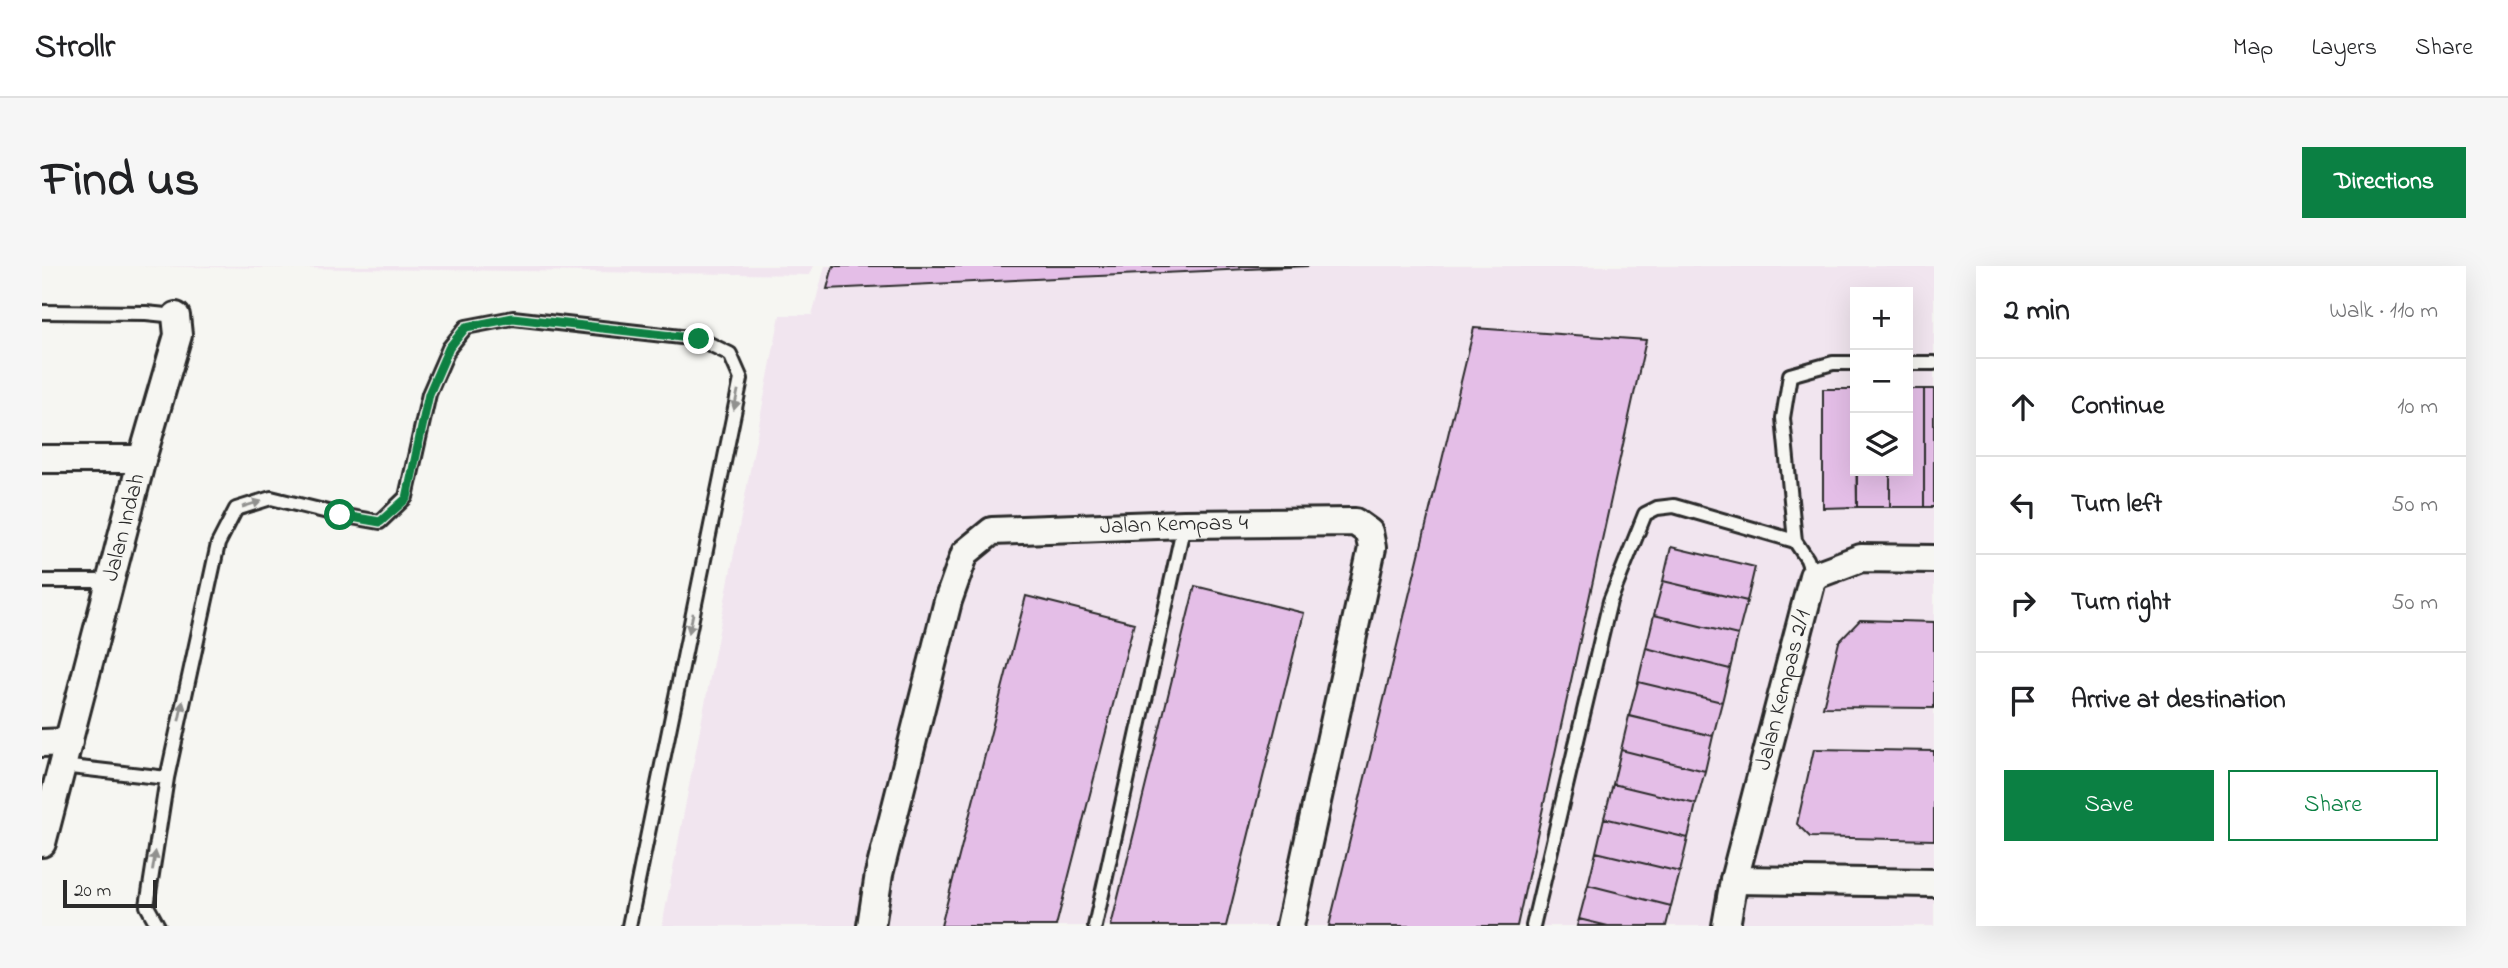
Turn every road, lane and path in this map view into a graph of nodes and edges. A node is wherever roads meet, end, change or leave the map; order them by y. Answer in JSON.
{"nodes":[{"id":1,"x":42,"y":312,"type":"edge"},
{"id":2,"x":176,"y":316,"type":"joint"},
{"id":3,"x":1850,"y":363,"type":"edge"},
{"id":4,"x":1913,"y":363,"type":"edge"},
{"id":5,"x":1934,"y":363,"type":"edge"},
{"id":6,"x":42,"y":459,"type":"edge"},
{"id":7,"x":142,"y":459,"type":"junction"},
{"id":8,"x":1184,"y":524,"type":"junction"},
{"id":9,"x":1795,"y":541,"type":"junction"},
{"id":10,"x":1934,"y":559,"type":"edge"},
{"id":11,"x":1812,"y":576,"type":"junction"},
{"id":12,"x":42,"y":581,"type":"edge"},
{"id":13,"x":111,"y":581,"type":"junction"},
{"id":14,"x":42,"y":743,"type":"edge"},
{"id":15,"x":66,"y":754,"type":"junction"},
{"id":16,"x":167,"y":778,"type":"junction"},
{"id":17,"x":42,"y":843,"type":"edge"},
{"id":18,"x":1734,"y":880,"type":"junction"},
{"id":19,"x":1934,"y":883,"type":"edge"},
{"id":20,"x":158,"y":926,"type":"edge"},
{"id":21,"x":629,"y":926,"type":"edge"},
{"id":22,"x":871,"y":926,"type":"edge"},
{"id":23,"x":1094,"y":926,"type":"edge"},
{"id":24,"x":1290,"y":926,"type":"edge"},
{"id":25,"x":1533,"y":926,"type":"edge"},
{"id":26,"x":1726,"y":926,"type":"edge"}],
"edges":[{"from":1,"to":2,"type":"lane"},
{"from":2,"to":7,"type":"street","name":"Jalan Indah"},
{"from":3,"to":9,"type":"lane"},
{"from":4,"to":5,"type":"lane"},
{"from":6,"to":7,"type":"street"},
{"from":7,"to":13,"type":"street","name":"Jalan Indah"},
{"from":8,"to":22,"type":"street","name":"Jalan Kempas 4"},
{"from":8,"to":23,"type":"lane"},
{"from":8,"to":24,"type":"street","name":"Jalan Kempas 4"},
{"from":9,"to":11,"type":"lane"},
{"from":9,"to":25,"type":"lane"},
{"from":10,"to":11,"type":"street"},
{"from":11,"to":18,"type":"street","name":"Jalan Kempas 2/1"},
{"from":12,"to":13,"type":"lane"},
{"from":13,"to":15,"type":"street","name":"Jalan Indah"},
{"from":14,"to":15,"type":"street"},
{"from":15,"to":16,"type":"lane"},
{"from":15,"to":17,"type":"street","name":"Jalan Indah"},
{"from":20,"to":16,"type":"lane","one_way":true},
{"from":16,"to":21,"type":"lane","one_way":true},
{"from":18,"to":19,"type":"street"},
{"from":18,"to":26,"type":"street","name":"Jalan Kempas 2/1"}]}
